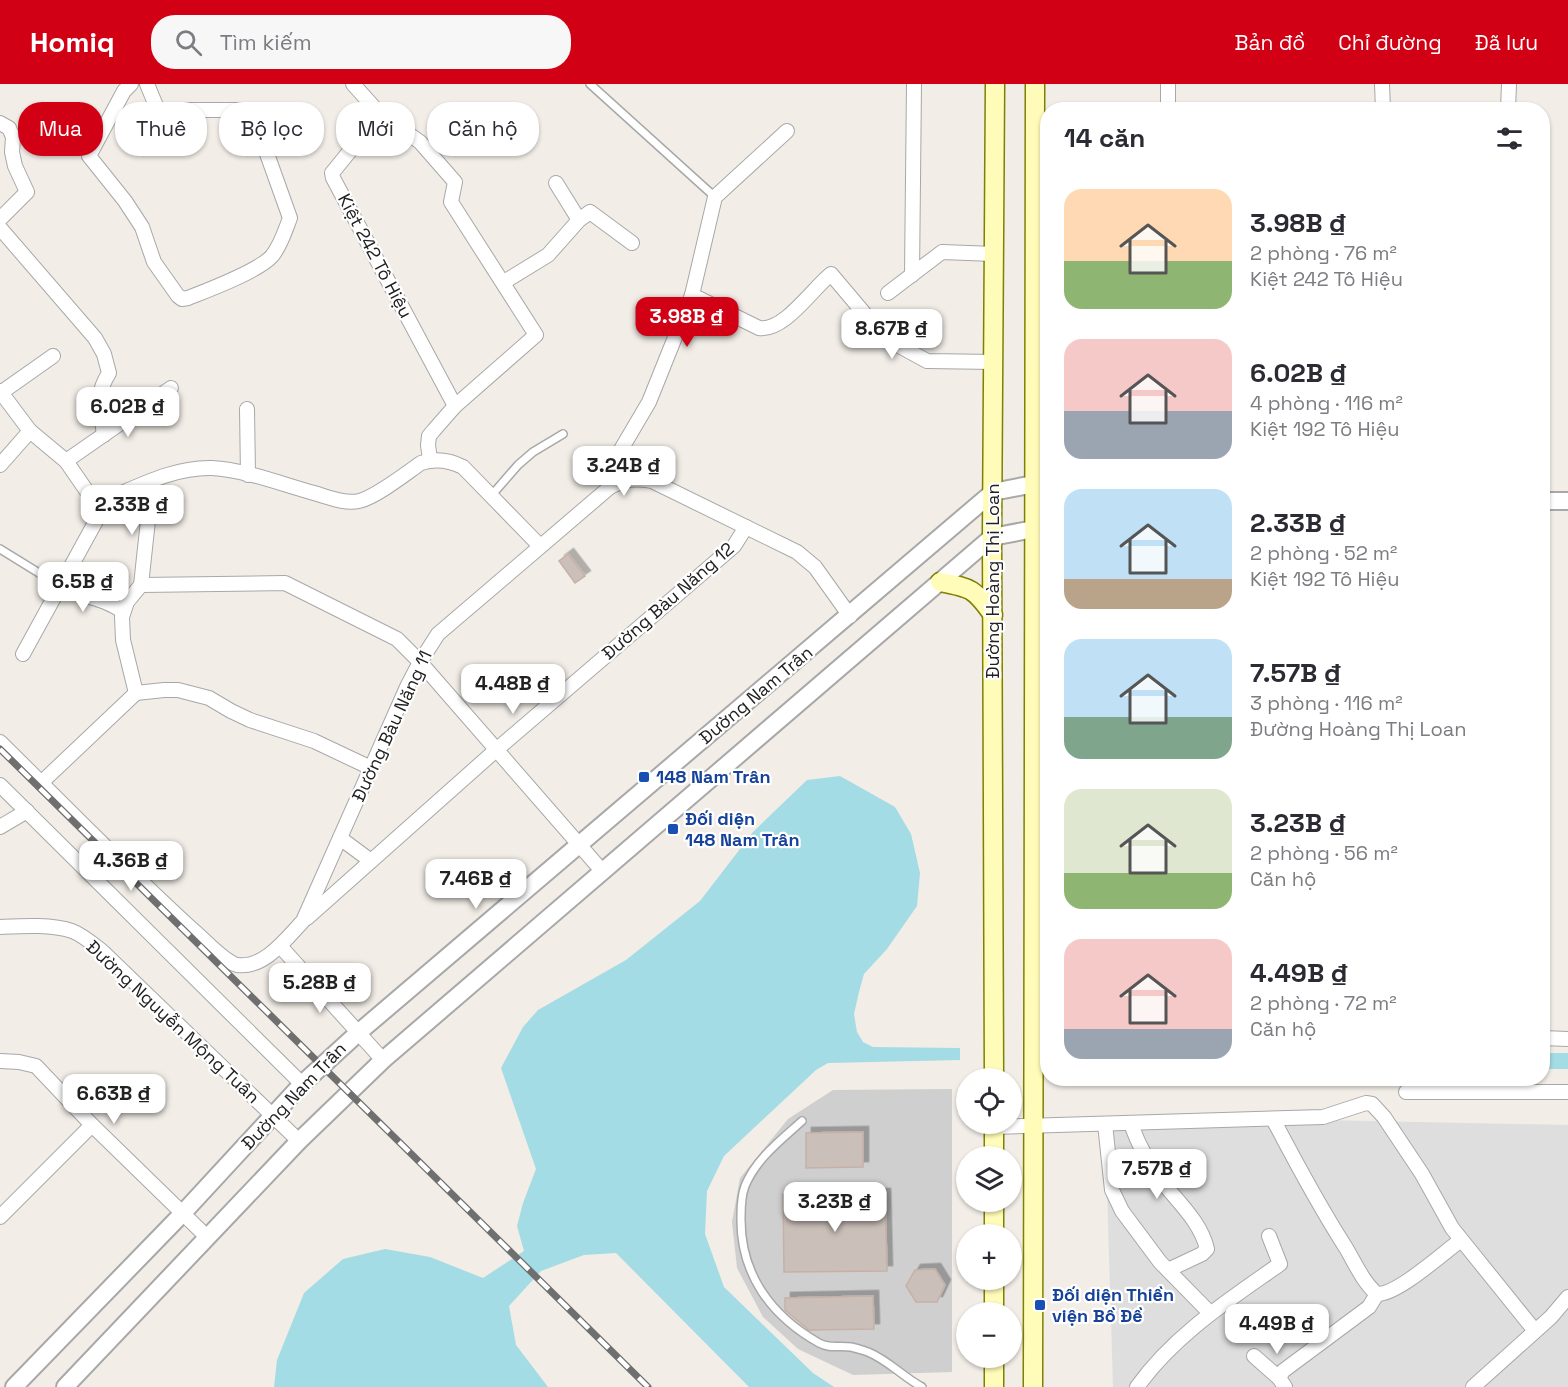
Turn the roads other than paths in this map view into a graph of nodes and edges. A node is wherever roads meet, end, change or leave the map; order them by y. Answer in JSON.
{"nodes":[{"id":1,"x":131,"y":84,"type":"edge"},
{"id":2,"x":147,"y":84,"type":"edge"},
{"id":3,"x":353,"y":84,"type":"edge"},
{"id":4,"x":590,"y":84,"type":"edge"},
{"id":5,"x":914,"y":84,"type":"edge"},
{"id":6,"x":994,"y":84,"type":"edge"},
{"id":7,"x":1035,"y":84,"type":"edge"},
{"id":8,"x":1168,"y":84,"type":"edge"},
{"id":9,"x":1382,"y":84,"type":"edge"},
{"id":10,"x":1509,"y":84,"type":"edge"},
{"id":11,"x":369,"y":102,"type":"edge"},
{"id":12,"x":1168,"y":102,"type":"edge"},
{"id":13,"x":1383,"y":102,"type":"edge"},
{"id":14,"x":1508,"y":102,"type":"edge"},
{"id":15,"x":0,"y":123,"type":"edge"},
{"id":16,"x":787,"y":131,"type":"dead end"},
{"id":17,"x":415,"y":138,"type":"edge"},
{"id":18,"x":346,"y":156,"type":"edge"},
{"id":19,"x":556,"y":183,"type":"dead end"},
{"id":20,"x":715,"y":197,"type":"junction"},
{"id":21,"x":0,"y":219,"type":"edge"},
{"id":22,"x":579,"y":220,"type":"junction"},
{"id":23,"x":0,"y":229,"type":"edge"},
{"id":24,"x":632,"y":243,"type":"dead end"},
{"id":25,"x":994,"y":254,"type":"junction"},
{"id":26,"x":912,"y":275,"type":"junction"},
{"id":27,"x":504,"y":282,"type":"junction"},
{"id":28,"x":888,"y":293,"type":"dead end"},
{"id":29,"x":692,"y":294,"type":"junction"},
{"id":30,"x":53,"y":356,"type":"dead end"},
{"id":31,"x":994,"y":362,"type":"junction"},
{"id":32,"x":171,"y":388,"type":"dead end"},
{"id":33,"x":1,"y":392,"type":"edge"},
{"id":34,"x":454,"y":406,"type":"junction"},
{"id":35,"x":247,"y":409,"type":"dead end"},
{"id":36,"x":30,"y":431,"type":"junction"},
{"id":37,"x":563,"y":434,"type":"dead end"},
{"id":38,"x":104,"y":435,"type":"junction"},
{"id":39,"x":430,"y":460,"type":"junction"},
{"id":40,"x":66,"y":461,"type":"junction"},
{"id":41,"x":0,"y":465,"type":"edge"},
{"id":42,"x":248,"y":475,"type":"junction"},
{"id":43,"x":145,"y":484,"type":"junction"},
{"id":44,"x":610,"y":487,"type":"junction"},
{"id":45,"x":1040,"y":487,"type":"edge"},
{"id":46,"x":993,"y":492,"type":"junction"},
{"id":47,"x":491,"y":496,"type":"junction"},
{"id":48,"x":108,"y":499,"type":"junction"},
{"id":49,"x":1550,"y":501,"type":"edge"},
{"id":50,"x":1568,"y":501,"type":"edge"},
{"id":51,"x":1040,"y":524,"type":"edge"},
{"id":52,"x":746,"y":527,"type":"junction"},
{"id":53,"x":992,"y":537,"type":"junction"},
{"id":54,"x":540,"y":546,"type":"junction"},
{"id":55,"x":0,"y":549,"type":"edge"},
{"id":56,"x":940,"y":582,"type":"junction"},
{"id":57,"x":141,"y":585,"type":"junction"},
{"id":58,"x":60,"y":586,"type":"junction"},
{"id":59,"x":123,"y":612,"type":"junction"},
{"id":60,"x":993,"y":615,"type":"junction"},
{"id":61,"x":850,"y":616,"type":"junction"},
{"id":62,"x":23,"y":654,"type":"dead end"},
{"id":63,"x":420,"y":662,"type":"junction"},
{"id":64,"x":136,"y":693,"type":"junction"},
{"id":65,"x":0,"y":742,"type":"edge"},
{"id":66,"x":496,"y":750,"type":"junction"},
{"id":67,"x":371,"y":768,"type":"junction"},
{"id":68,"x":42,"y":782,"type":"junction"},
{"id":69,"x":0,"y":785,"type":"edge"},
{"id":70,"x":27,"y":811,"type":"junction"},
{"id":71,"x":0,"y":826,"type":"edge"},
{"id":72,"x":340,"y":838,"type":"junction"},
{"id":73,"x":580,"y":845,"type":"junction"},
{"id":74,"x":370,"y":861,"type":"junction"},
{"id":75,"x":603,"y":872,"type":"junction"},
{"id":76,"x":303,"y":921,"type":"junction"},
{"id":77,"x":0,"y":927,"type":"edge"},
{"id":78,"x":280,"y":946,"type":"junction"},
{"id":79,"x":1040,"y":985,"type":"edge"},
{"id":80,"x":358,"y":1033,"type":"junction"},
{"id":81,"x":1550,"y":1037,"type":"edge"},
{"id":82,"x":1568,"y":1039,"type":"edge"},
{"id":83,"x":383,"y":1060,"type":"junction"},
{"id":84,"x":0,"y":1061,"type":"edge"},
{"id":85,"x":993,"y":1068,"type":"edge"},
{"id":86,"x":302,"y":1084,"type":"junction"},
{"id":87,"x":1406,"y":1092,"type":"dead end"},
{"id":88,"x":1568,"y":1092,"type":"edge"},
{"id":89,"x":273,"y":1116,"type":"junction"},
{"id":90,"x":1273,"y":1119,"type":"junction"},
{"id":91,"x":802,"y":1120,"type":"dead end"},
{"id":92,"x":1131,"y":1123,"type":"junction"},
{"id":93,"x":1105,"y":1124,"type":"junction"},
{"id":94,"x":92,"y":1125,"type":"junction"},
{"id":95,"x":1022,"y":1126,"type":"edge"},
{"id":96,"x":1033,"y":1126,"type":"junction"},
{"id":97,"x":299,"y":1141,"type":"junction"},
{"id":98,"x":1,"y":1214,"type":"edge"},
{"id":99,"x":182,"y":1214,"type":"junction"},
{"id":100,"x":1269,"y":1236,"type":"dead end"},
{"id":101,"x":207,"y":1237,"type":"junction"},
{"id":102,"x":1461,"y":1240,"type":"junction"},
{"id":103,"x":1168,"y":1270,"type":"junction"},
{"id":104,"x":1377,"y":1294,"type":"junction"},
{"id":105,"x":1568,"y":1297,"type":"edge"},
{"id":106,"x":1210,"y":1313,"type":"junction"},
{"id":107,"x":1535,"y":1331,"type":"junction"},
{"id":108,"x":1254,"y":1356,"type":"dead end"},
{"id":109,"x":994,"y":1368,"type":"edge"},
{"id":110,"x":1487,"y":1374,"type":"junction"},
{"id":111,"x":1282,"y":1383,"type":"edge"},
{"id":112,"x":14,"y":1387,"type":"edge"},
{"id":113,"x":65,"y":1387,"type":"edge"},
{"id":114,"x":922,"y":1387,"type":"edge"},
{"id":115,"x":994,"y":1387,"type":"edge"},
{"id":116,"x":1033,"y":1387,"type":"edge"},
{"id":117,"x":1137,"y":1387,"type":"edge"},
{"id":118,"x":1473,"y":1387,"type":"edge"},
{"id":119,"x":1493,"y":1387,"type":"edge"}],
"edges":[{"from":1,"to":2,"type":"street"},
{"from":3,"to":11,"type":"street"},
{"from":4,"to":20,"type":"lane"},
{"from":5,"to":26,"type":"street"},
{"from":6,"to":25,"type":"main road","name":"Đường Hoàng Thị Loan"},
{"from":7,"to":45,"type":"main road"},
{"from":8,"to":12,"type":"street"},
{"from":9,"to":13,"type":"street"},
{"from":10,"to":14,"type":"street"},
{"from":15,"to":21,"type":"street"},
{"from":16,"to":20,"type":"street"},
{"from":17,"to":27,"type":"street"},
{"from":18,"to":34,"type":"street","name":"Kiệt 242 Tô Hiệu"},
{"from":19,"to":22,"type":"street"},
{"from":20,"to":29,"type":"street"},
{"from":22,"to":24,"type":"street"},
{"from":22,"to":27,"type":"street"},
{"from":23,"to":38,"type":"street"},
{"from":25,"to":26,"type":"street"},
{"from":25,"to":31,"type":"main road","name":"Đường Hoàng Thị Loan"},
{"from":26,"to":28,"type":"street"},
{"from":27,"to":34,"type":"street"},
{"from":29,"to":31,"type":"street"},
{"from":29,"to":44,"type":"street"},
{"from":30,"to":33,"type":"street"},
{"from":31,"to":46,"type":"main road","name":"Đường Hoàng Thị Loan"},
{"from":32,"to":38,"type":"street"},
{"from":33,"to":36,"type":"street"},
{"from":34,"to":39,"type":"street"},
{"from":35,"to":42,"type":"street"},
{"from":36,"to":40,"type":"street"},
{"from":36,"to":41,"type":"street"},
{"from":37,"to":47,"type":"lane"},
{"from":38,"to":40,"type":"street"},
{"from":39,"to":42,"type":"street"},
{"from":39,"to":47,"type":"street"},
{"from":40,"to":48,"type":"street"},
{"from":42,"to":43,"type":"street"},
{"from":43,"to":48,"type":"street"},
{"from":43,"to":57,"type":"street"},
{"from":44,"to":52,"type":"street","name":"Đường Bàu Năng 11"},
{"from":44,"to":54,"type":"street","name":"Đường Bàu Năng 11"},
{"from":45,"to":46,"type":"street","name":"Đường Nam Trân"},
{"from":45,"to":51,"type":"main road"},
{"from":46,"to":53,"type":"main road","name":"Đường Hoàng Thị Loan"},
{"from":46,"to":61,"type":"street","name":"Đường Nam Trân"},
{"from":47,"to":54,"type":"street"},
{"from":48,"to":58,"type":"street"},
{"from":49,"to":50,"type":"street"},
{"from":51,"to":53,"type":"street"},
{"from":51,"to":79,"type":"main road"},
{"from":52,"to":61,"type":"street","name":"Đường Bàu Năng 11"},
{"from":52,"to":66,"type":"street","name":"Đường Bàu Năng 12"},
{"from":53,"to":56,"type":"street","name":"Đường Nam Trân"},
{"from":53,"to":60,"type":"main road","name":"Đường Hoàng Thị Loan"},
{"from":54,"to":63,"type":"street","name":"Đường Bàu Năng 11"},
{"from":55,"to":58,"type":"lane"},
{"from":56,"to":60,"type":"main road"},
{"from":56,"to":75,"type":"street","name":"Đường Nam Trân"},
{"from":57,"to":59,"type":"street"},
{"from":57,"to":63,"type":"street"},
{"from":58,"to":59,"type":"street"},
{"from":58,"to":62,"type":"street"},
{"from":59,"to":64,"type":"street"},
{"from":60,"to":85,"type":"main road","name":"Đường Hoàng Thị Loan"},
{"from":61,"to":73,"type":"street","name":"Đường Nam Trân"},
{"from":63,"to":66,"type":"street"},
{"from":63,"to":67,"type":"street","name":"Đường Bàu Năng 11"},
{"from":64,"to":67,"type":"street"},
{"from":64,"to":68,"type":"street"},
{"from":65,"to":68,"type":"street","name":"Đường Bàu Năng 11"},
{"from":66,"to":73,"type":"street"},
{"from":66,"to":74,"type":"street","name":"Đường Bàu Năng 12"},
{"from":67,"to":72,"type":"street","name":"Đường Bàu Năng 11"},
{"from":68,"to":78,"type":"street","name":"Đường Bàu Năng 11"},
{"from":69,"to":70,"type":"street"},
{"from":70,"to":71,"type":"street"},
{"from":70,"to":86,"type":"street"},
{"from":72,"to":74,"type":"street"},
{"from":72,"to":76,"type":"street","name":"Đường Bàu Năng 11"},
{"from":73,"to":75,"type":"street"},
{"from":73,"to":80,"type":"street","name":"Đường Nam Trân"},
{"from":74,"to":76,"type":"street","name":"Đường Bàu Năng 12"},
{"from":75,"to":83,"type":"street","name":"Đường Nam Trân"},
{"from":76,"to":78,"type":"street","name":"Đường Bàu Năng 11"},
{"from":77,"to":89,"type":"street","name":"Đường Nguyễn Mộng Tuân"},
{"from":78,"to":80,"type":"street"},
{"from":79,"to":96,"type":"main road"},
{"from":80,"to":83,"type":"street"},
{"from":80,"to":86,"type":"street","name":"Đường Nam Trân"},
{"from":81,"to":82,"type":"street"},
{"from":83,"to":97,"type":"street","name":"Đường Nam Trân"},
{"from":84,"to":94,"type":"street"},
{"from":86,"to":89,"type":"street","name":"Đường Nam Trân"},
{"from":87,"to":88,"type":"street"},
{"from":89,"to":97,"type":"street","name":"Đường Nguyễn Mộng Tuân"},
{"from":89,"to":99,"type":"street","name":"Đường Nam Trân"},
{"from":90,"to":92,"type":"street"},
{"from":90,"to":102,"type":"street"},
{"from":90,"to":104,"type":"street"},
{"from":91,"to":114,"type":"lane"},
{"from":92,"to":93,"type":"street"},
{"from":92,"to":103,"type":"street"},
{"from":93,"to":96,"type":"street"},
{"from":93,"to":103,"type":"street"},
{"from":94,"to":98,"type":"street"},
{"from":94,"to":99,"type":"street"},
{"from":95,"to":96,"type":"street"},
{"from":96,"to":116,"type":"main road"},
{"from":97,"to":101,"type":"street","name":"Đường Nam Trân"},
{"from":99,"to":101,"type":"street"},
{"from":99,"to":112,"type":"street","name":"Đường Nam Trân"},
{"from":100,"to":106,"type":"street"},
{"from":101,"to":113,"type":"street","name":"Đường Nam Trân"},
{"from":102,"to":104,"type":"street"},
{"from":102,"to":107,"type":"street"},
{"from":103,"to":106,"type":"street"},
{"from":104,"to":111,"type":"street"},
{"from":105,"to":107,"type":"street"},
{"from":106,"to":117,"type":"street"},
{"from":107,"to":110,"type":"street"},
{"from":108,"to":111,"type":"street"},
{"from":109,"to":115,"type":"main road"},
{"from":110,"to":118,"type":"street"},
{"from":110,"to":119,"type":"street"}]}
